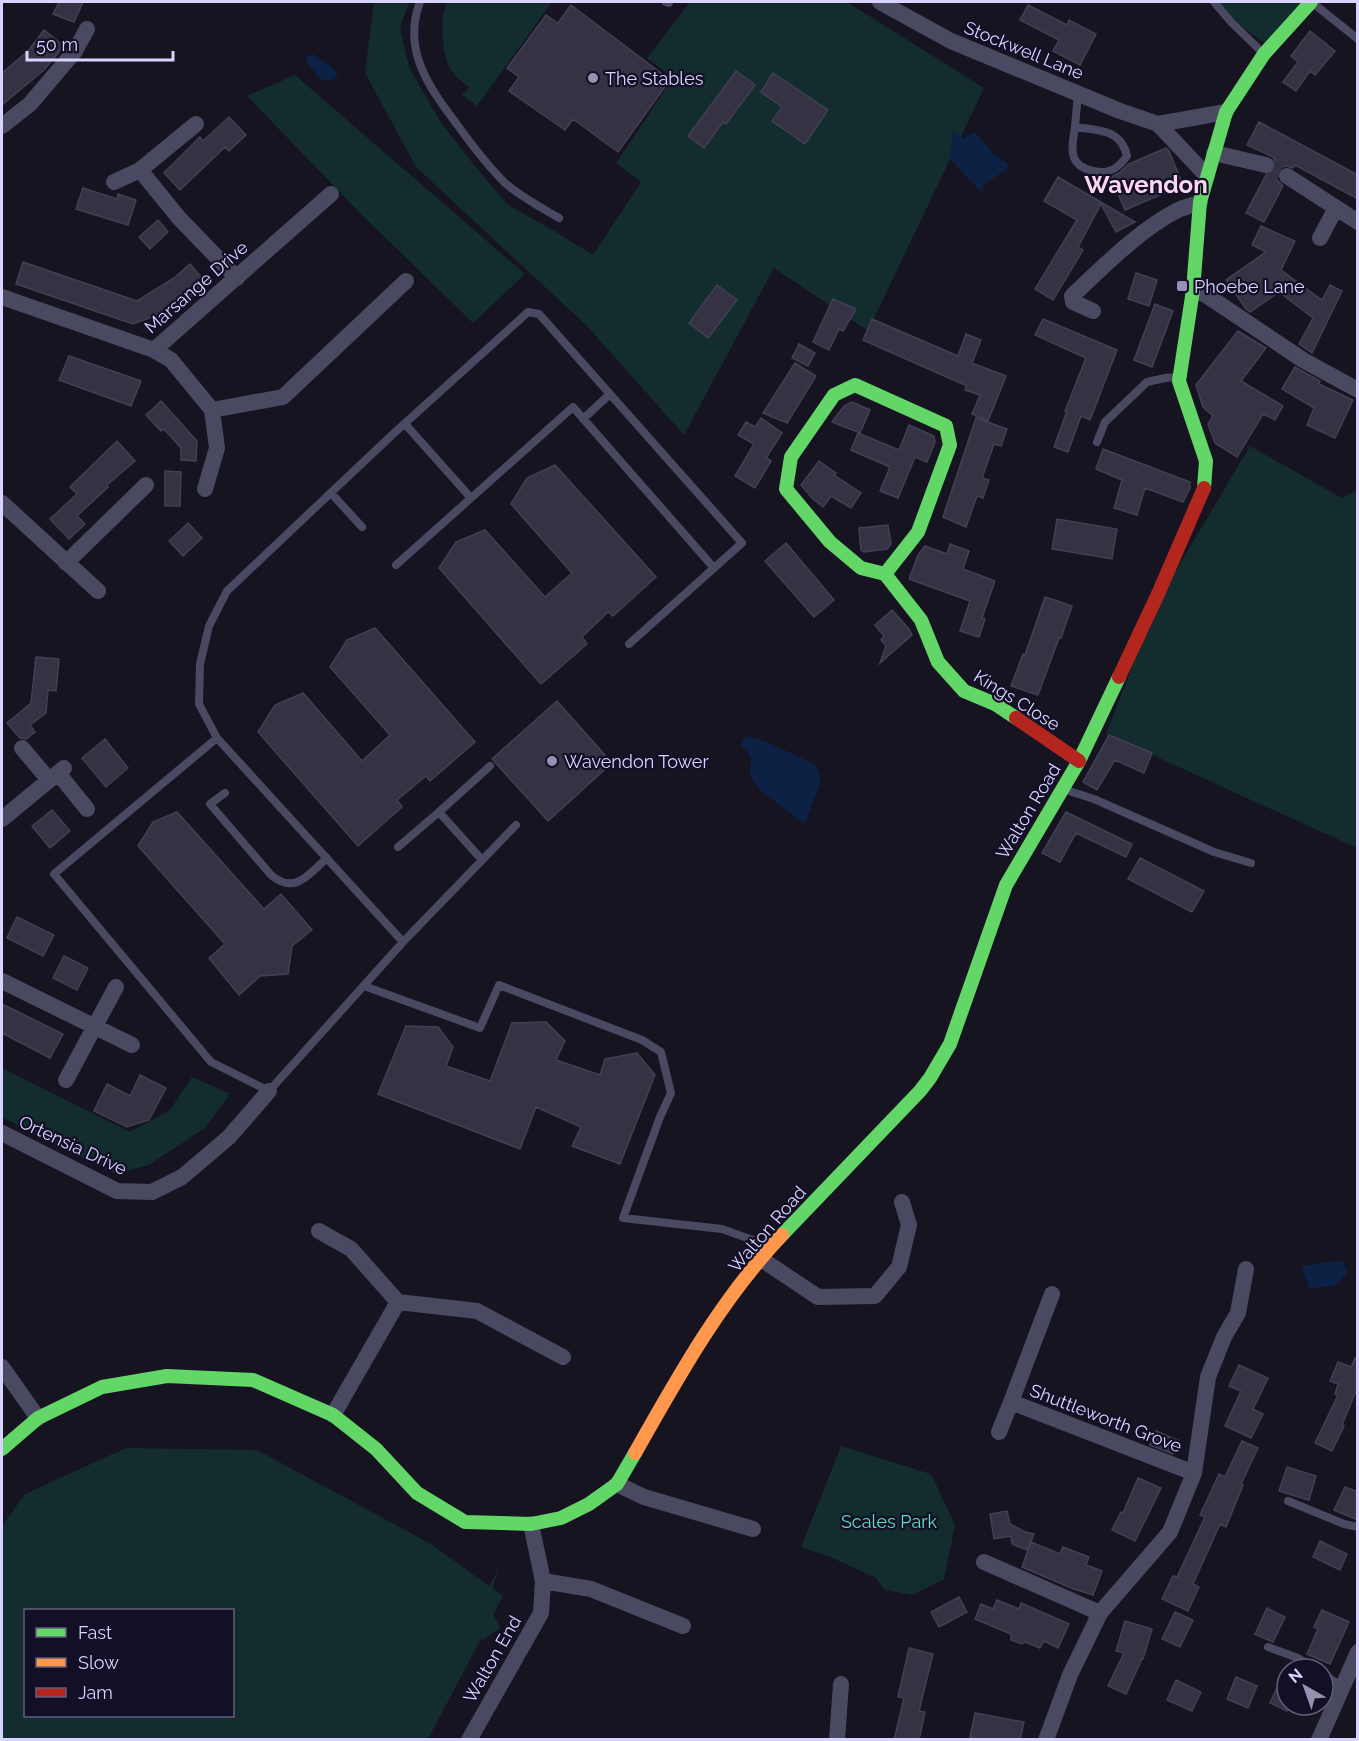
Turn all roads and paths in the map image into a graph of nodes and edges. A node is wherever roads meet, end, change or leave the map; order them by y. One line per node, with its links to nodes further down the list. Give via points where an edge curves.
1 (420, 2): 23 (lane, via 414,30 416,52 437,100 506,183 526,200)
2 (880, 2): 8 (street, Stockwell Lane, via 951,41)
3 (1214, 2): 7 (lane)
4 (1311, 2): 6 (lane); 7 (street, Walton Road)
5 (87, 29): 12 (street, via 75,51 30,104)
6 (1358, 39)
7 (1264, 54): 9 (street, Walton Road)
8 (1078, 93): 11 (street, Stockwell Lane); 13 (lane)
9 (1226, 112): 11 (street, Stockwell Lane); 14 (street, Walton Road)
10 (196, 124): 16 (street)
11 (1158, 124): 17 (street, Stockwell Lane)
12 (2, 126)
13 (1075, 127): 13 (lane, via 1071,151 1075,161 1088,170 1104,172 1119,167 1126,156 1115,135)
14 (1214, 153): 15 (street); 17 (street, Walton Road)
15 (1266, 165)
16 (140, 170): 19 (street); 26 (street, via 178,218)
17 (1207, 176): 21 (street, Walton Road)
18 (1287, 176): 22 (street)
19 (114, 182)
20 (331, 194): 26 (street, Marsange Drive)
21 (1200, 202): 28 (street, Walton Road); 30 (street, via 1178,210 1140,236 1072,296 1074,302)
22 (1336, 208): 24 (street); 25 (street)
23 (559, 218)
24 (1358, 222)
25 (1320, 238)
26 (237, 278): 31 (street, Marsange Drive)
27 (406, 281): 35 (street, via 283,397)
28 (1193, 290): 32 (street, Walton Road); 33 (street)
29 (2, 297): 31 (street, Marsange Drive)
30 (1093, 312)
31 (154, 350): 35 (street, via 171,360)
32 (1180, 377): 38 (lane, via 1147,382 1105,422); 53 (street, Walton Road, via 1206,461 1204,491)
33 (1358, 390)
34 (610, 394): 36 (lane); 37 (lane, via 539,314 528,312); 47 (lane, via 742,543)
35 (212, 410): 40 (street, via 217,448)
36 (584, 419): 42 (lane, via 573,407); 47 (lane)
37 (405, 424): 41 (lane); 42 (lane)
38 (1097, 442)
39 (146, 484): 45 (street)
40 (205, 489)
41 (331, 493): 44 (lane); 51 (lane, via 227,591 209,627 200,664 199,704)
42 (471, 498): 46 (lane)
43 (2, 503): 45 (street)
44 (362, 527)
45 (66, 563): 49 (street)
46 (396, 565)
47 (714, 568): 50 (lane)
48 (885, 574): 48 (street, via 861,568 830,542 786,489 791,457 834,395 855,385 946,426 950,445 918,532); 53 (street, Kings Close, via 921,620 938,662 964,691 995,704)
49 (98, 591)
50 (629, 644)
51 (217, 738): 63 (lane); 73 (lane, via 54,874 211,1062)
52 (22, 748): 55 (street)
53 (1079, 761): 56 (street, Walton Road)
54 (490, 766): 59 (lane)
55 (57, 774): 58 (street); 60 (street)
56 (1062, 789): 65 (lane, via 1094,799 1214,852); 77 (street, Walton Road, via 1006,885 950,1044 930,1078)
57 (225, 793): 63 (lane, via 210,804 279,881 298,883)
58 (87, 809)
59 (439, 812): 62 (lane); 64 (lane)
60 (2, 819)
61 (516, 825): 64 (lane)
62 (398, 847)
63 (327, 858): 66 (lane)
64 (482, 860): 66 (lane)
65 (1251, 863)
66 (403, 942): 68 (lane)
67 (2, 981): 70 (street)
68 (364, 986): 73 (lane); 77 (lane, via 480,1028 499,985 642,1040 661,1052 671,1093 622,1218 722,1228)
69 (116, 987): 70 (street)
70 (95, 1027): 71 (street); 72 (street)
71 (132, 1046)
72 (66, 1080)
73 (268, 1091): 74 (street, Ortensia Drive, via 229,1137 182,1177 152,1192 117,1191)
74 (2, 1133)
75 (902, 1202): 77 (street, via 909,1226 899,1267 875,1296 818,1298)
76 (319, 1231): 80 (street, via 351,1249)
77 (766, 1253): 89 (street, Walton Road, via 696,1347)
78 (1246, 1269): 88 (street, Shuttleworth Grove, via 1238,1313 1208,1377)
79 (1052, 1294): 83 (street, Shuttleworth Grove)
80 (398, 1302): 81 (street, via 477,1311); 84 (street)
81 (563, 1357)
82 (2, 1367): 85 (street)
83 (1011, 1402): 86 (street); 88 (street, Shuttleworth Grove)
84 (333, 1416): 85 (street, Walton Road, via 253,1380 167,1376 102,1387); 91 (street, Walton Road, via 376,1449 417,1493 465,1521)
85 (38, 1418): 87 (street, Walton Road)
86 (999, 1432)
87 (2, 1449)
88 (1194, 1473): 96 (street, Shuttleworth Grove, via 1170,1532)
89 (616, 1484): 91 (street, Walton Road, via 561,1518); 93 (street, via 644,1497)
90 (1288, 1501): 92 (lane)
91 (531, 1524): 95 (street, Walton End)
92 (1358, 1527)
93 (753, 1529)
94 (984, 1562): 96 (street)
95 (543, 1581): 97 (street, via 591,1589); 104 (street, Walton End, via 541,1613)
96 (1100, 1613): 106 (street, Shuttleworth Grove, via 1070,1675)
97 (683, 1626)
98 (1268, 1647): 100 (lane)
99 (1358, 1652): 103 (street)
100 (1295, 1657)
101 (1335, 1682): 103 (lane)
102 (841, 1684): 105 (street)
103 (1343, 1687): 107 (street)
104 (469, 1740)
105 (837, 1740)
106 (1046, 1740)
107 (1319, 1740)

